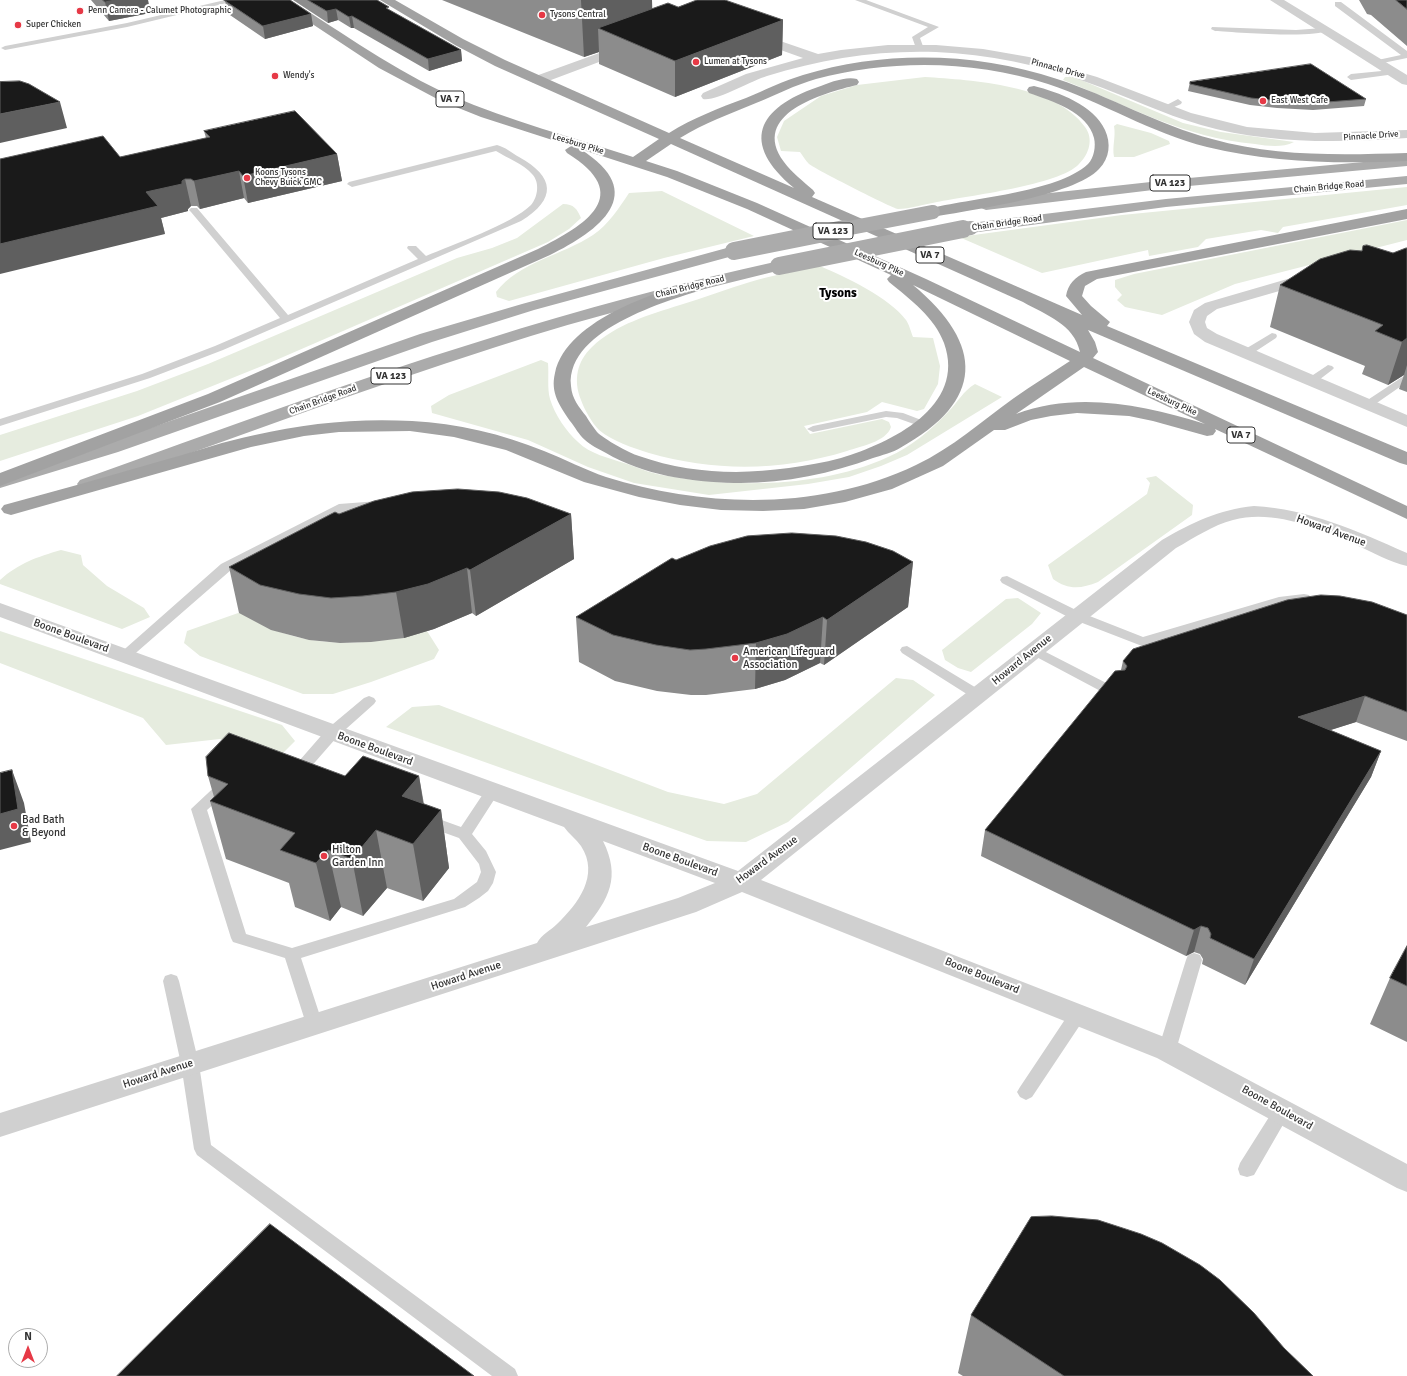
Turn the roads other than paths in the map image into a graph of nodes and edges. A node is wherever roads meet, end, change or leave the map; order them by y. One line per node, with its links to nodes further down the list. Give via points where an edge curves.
1 (235, 0): 13 (lane, via 127,25)
2 (282, 0): 25 (highway, Leesburg Pike / VA 7, via 418,84 486,114)
3 (386, 0): 20 (highway, VA 7, via 459,42)
4 (859, 0): 14 (lane, via 935,27 916,37)
5 (1276, 0): 9 (street)
6 (1338, 4): 15 (lane)
7 (1210, 20): 8 (lane)
8 (1215, 29): 9 (lane, via 1296,32); 11 (lane)
9 (1323, 30): 17 (street)
10 (741, 31): 16 (street)
11 (1216, 39)
12 (642, 42): 20 (street)
13 (5, 48)
14 (920, 49): 16 (street, Pinnacle Drive, via 858,52); 24 (street, Pinnacle Drive, via 984,53 1033,62 1103,82)
15 (1407, 55): 17 (lane)
16 (816, 58): 22 (street, Pinnacle Drive, via 734,82)
17 (1376, 62): 18 (street)
18 (1392, 72): 19 (lane); 21 (street)
19 (1351, 78)
20 (538, 80): 27 (highway, VA 7)
21 (1407, 81)
22 (708, 96)
23 (1178, 102): 24 (lane)
24 (1165, 108): 26 (street, Pinnacle Drive, via 1224,127 1279,136 1343,138)
25 (533, 130): 29 (highway, Leesburg Pike / VA 7); 59 (highway, via 589,160 606,180 607,192 598,216 574,236 544,252 221,395)
26 (1407, 134)
27 (671, 138): 28 (highway, via 714,115 813,76 870,65 941,63 1005,70 1056,82 1155,125 1220,145 1302,158); 29 (highway); 34 (highway, VA 7)
28 (1407, 157)
29 (634, 162): 38 (highway, Leesburg Pike / VA 7, via 710,188)
30 (1407, 162): 35 (main road, Chain Bridge Road / VA 123, via 1125,188)
31 (1407, 180): 41 (main road, Chain Bridge Road / VA 123, bridge, via 1166,203 970,228 869,247)
32 (352, 184): 39 (lane, via 496,148 535,171 542,183 543,194 538,203 526,214)
33 (194, 210): 43 (lane)
34 (832, 210): 35 (highway, via 780,167 768,144 768,132 775,120 786,109 821,91 872,78 917,75 945,75 996,81 1029,88 1054,97 1082,112 1094,122 1101,134 1103,145 1100,157 1092,168 1079,176 1034,192); 42 (highway, VA 7)
35 (933, 212): 59 (main road, Chain Bridge Road / VA 123, bridge, via 734,251 528,307 426,338 133,440)
36 (1407, 214): 45 (highway, via 1092,275 1080,281 1074,296 1079,304)
37 (412, 248): 39 (lane)
38 (865, 256): 47 (highway, Leesburg Pike / VA 7); 54 (highway, via 926,306 940,321 955,349 958,366 954,386 944,405)
39 (424, 260): 43 (lane)
40 (1322, 274): 46 (street, via 1219,303 1200,314 1197,322 1200,330 1211,338)
41 (711, 282): 54 (highway, via 620,315 579,344 568,359 561,382 562,393 579,425 594,439 614,452 638,462 669,470 735,477 772,476 810,472 844,464 879,452); 61 (main road, Chain Bridge Road / VA 123, via 548,325 444,358)
42 (1029, 299): 45 (highway, VA 7); 47 (highway, via 1080,331 1089,344 1089,352)
43 (286, 319): 52 (lane, via 146,376)
44 (1272, 336): 46 (lane)
45 (1132, 343): 57 (highway, VA 7)
46 (1246, 353): 50 (street)
47 (1083, 360): 56 (highway); 58 (highway, Leesburg Pike / VA 7)
48 (1328, 368): 50 (lane)
49 (1407, 377): 51 (lane)
50 (1311, 381): 51 (street)
51 (1367, 405): 53 (street)
52 (2, 420)
53 (1407, 422)
54 (925, 425): 55 (lane, via 899,415 886,414)
55 (813, 429)
56 (967, 441): 58 (highway, via 1032,414 1054,409 1104,407 1163,417); 61 (highway, via 925,468 894,482 860,492 788,504 746,505 697,502 638,491 599,481 528,451 457,432 412,426 336,426 267,437)
57 (1407, 459)
58 (1302, 464): 62 (highway, Leesburg Pike / VA 7)
59 (0, 481)
60 (394, 504): 70 (lane, via 343,508 226,567)
61 (6, 511)
62 (1407, 513)
63 (1407, 560): 67 (street, Howard Avenue, via 1322,525 1291,516 1262,511 1233,514 1204,524 1169,544)
64 (1007, 580): 67 (lane)
65 (1317, 596): 67 (lane, via 1279,601 1142,642)
66 (0, 610): 70 (street, Boone Boulevard)
67 (1077, 616): 69 (street, Howard Avenue)
68 (907, 650): 72 (lane)
69 (1034, 650): 71 (lane); 72 (street, Howard Avenue)
70 (125, 655): 74 (street, Boone Boulevard)
71 (1113, 692)
72 (978, 696): 83 (street, Howard Avenue)
73 (369, 701): 74 (lane)
74 (332, 733): 76 (lane); 79 (street, Boone Boulevard)
75 (276, 771): 76 (lane)
76 (297, 773): 78 (lane)
77 (241, 774): 84 (lane, via 199,809 239,938)
78 (311, 778)
79 (492, 792): 81 (street, Boone Boulevard); 82 (lane)
80 (413, 815): 82 (lane)
81 (571, 820): 83 (street, Boone Boulevard); 85 (street, via 590,840 598,856 600,885 586,911 572,926 555,942)
82 (464, 834): 84 (lane, via 484,859 489,872 487,882 477,893 459,903)
83 (740, 882): 85 (street, Howard Avenue, via 687,905); 88 (street, Boone Boulevard)
84 (292, 954): 89 (lane)
85 (530, 955): 89 (street, Howard Avenue)
86 (1194, 960): 90 (lane)
87 (171, 981): 91 (lane)
88 (1078, 1014): 90 (street, Boone Boulevard); 92 (lane)
89 (314, 1024): 91 (street, Howard Avenue)
90 (1167, 1050): 93 (street, Boone Boulevard)
91 (190, 1064): 94 (street, Howard Avenue); 97 (lane, via 203,1148)
92 (1026, 1092)
93 (1282, 1111): 95 (lane); 96 (street, Boone Boulevard)
94 (0, 1125)
95 (1247, 1169)
96 (1407, 1180)
97 (508, 1376)

